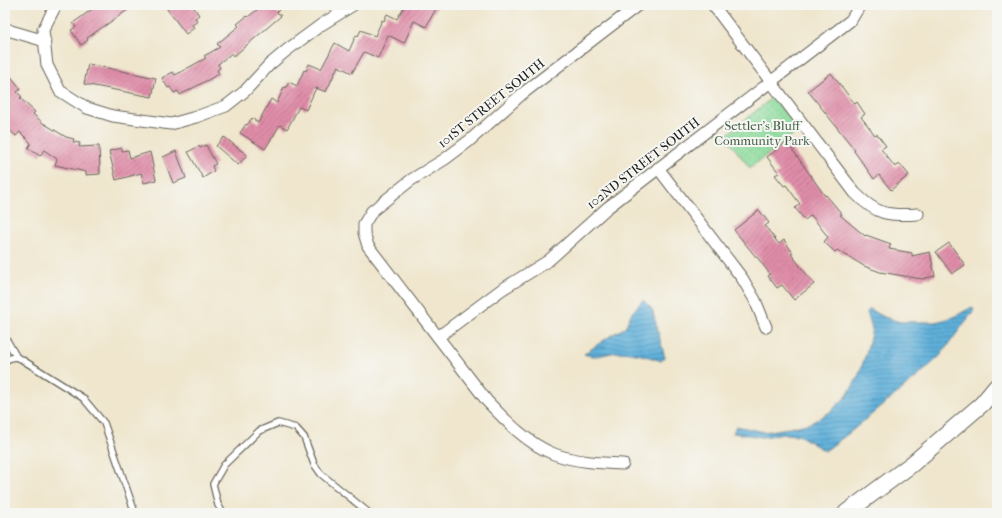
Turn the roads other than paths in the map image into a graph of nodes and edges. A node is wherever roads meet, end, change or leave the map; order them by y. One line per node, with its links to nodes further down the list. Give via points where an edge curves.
1 (56, 5): 7 (street, via 43,30)
2 (353, 5): 7 (street, via 321,25 268,65 245,91 226,106 171,124 114,116 87,108 60,91 47,65)
3 (638, 5): 13 (street, 101ST STREET SOUTH, via 522,94 469,142 389,197 372,211 364,224 368,246)
4 (713, 5): 8 (street)
5 (860, 5): 8 (street, 102ND STREET SOUTH, via 851,20)
6 (5, 28): 7 (street)
7 (44, 41)
8 (771, 81): 9 (street, 102ND STREET SOUTH); 10 (street, via 855,193 868,205 895,216)
9 (658, 168): 11 (street, via 742,278); 13 (street, 102ND STREET SOUTH, via 606,208 548,262 501,290)
10 (918, 214)
11 (766, 327)
12 (5, 337): 14 (lane)
13 (438, 337): 17 (street, via 487,401 533,442 554,454 584,461)
14 (16, 356): 15 (lane); 18 (lane, via 84,398 104,423)
15 (5, 361)
16 (997, 386): 21 (street, via 982,404 918,459)
17 (624, 464)
18 (135, 513)
19 (223, 513): 20 (lane, via 218,505 213,484 224,465 259,431 278,423 296,428 304,437 314,464 321,474)
20 (369, 513)
21 (846, 513)

